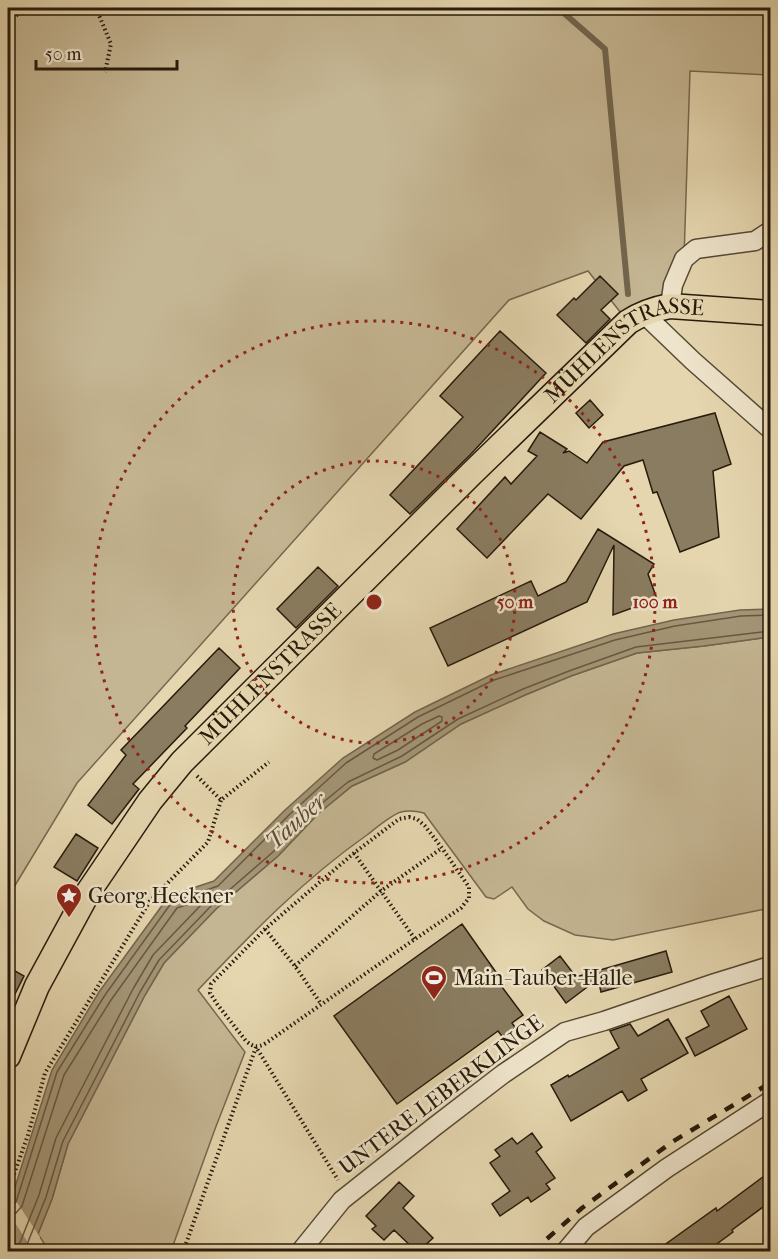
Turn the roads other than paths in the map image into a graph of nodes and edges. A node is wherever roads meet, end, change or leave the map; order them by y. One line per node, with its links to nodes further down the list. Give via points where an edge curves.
1 (771, 231): 2 (street, via 755,241 696,249 684,259 673,285)
2 (670, 306): 3 (main road, MÜHLENSTRASSE); 4 (main road, MÜHLENSTRASSE)
3 (643, 313): 5 (street); 7 (main road, MÜHLENSTRASSE, via 628,322 472,473 182,762 150,801 87,894 37,986)
4 (771, 313)
5 (771, 429)
6 (771, 966): 9 (street, UNTERE LEBERKLINGE, via 565,1032 411,1144 342,1200)
7 (8, 1056)
8 (771, 1101): 10 (street, via 667,1168 586,1227)
9 (300, 1251)
10 (565, 1251)

